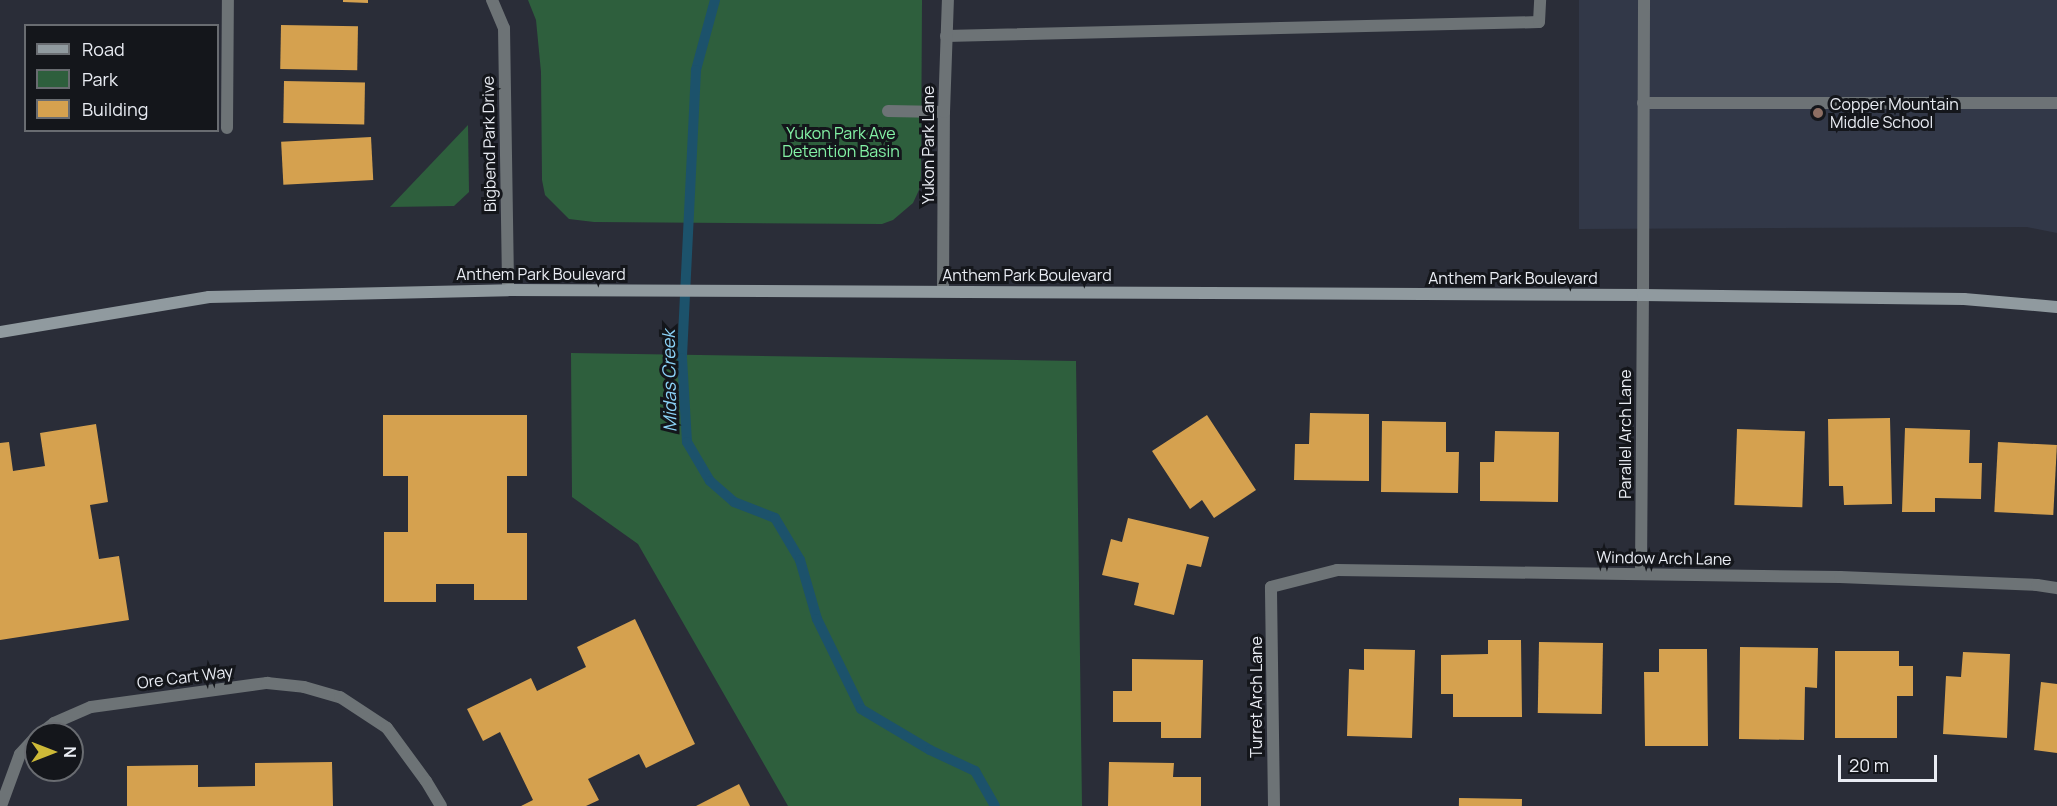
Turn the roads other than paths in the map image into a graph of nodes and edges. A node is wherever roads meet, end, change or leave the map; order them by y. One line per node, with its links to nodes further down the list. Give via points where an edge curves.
1 (228, 0): 11 (street)
2 (492, 0): 12 (street, Bigbend Park Drive, via 504,28)
3 (948, 0): 6 (street, Yukon Park Lane)
4 (1540, 0): 6 (street, via 1539,22)
5 (1644, 0): 7 (street, Parallel Arch Lane)
6 (946, 36): 10 (street, Yukon Park Lane)
7 (1643, 103): 8 (street); 14 (street, Parallel Arch Lane)
8 (2057, 103)
9 (888, 111): 10 (street)
10 (944, 112): 13 (street, Yukon Park Lane)
11 (227, 128)
12 (508, 290): 13 (main road, Anthem Park Boulevard); 16 (main road, Anthem Park Boulevard, via 209,297)
13 (943, 291): 14 (main road, Anthem Park Boulevard)
14 (1643, 295): 15 (main road, Anthem Park Boulevard, via 1964,299); 17 (street, Parallel Arch Lane)
15 (2057, 307)
16 (0, 332)
17 (1641, 574): 18 (street, Window Arch Lane, via 1337,570); 19 (street, Window Arch Lane, via 1840,577)
18 (1271, 587): 24 (street, Turret Arch Lane)
19 (2057, 588)
20 (56, 722): 23 (street, Ore Cart Way, via 91,707 146,697 267,683 304,687 340,697 387,728)
21 (24, 750): 22 (street)
22 (1, 806)
23 (441, 806)
24 (1274, 806)

